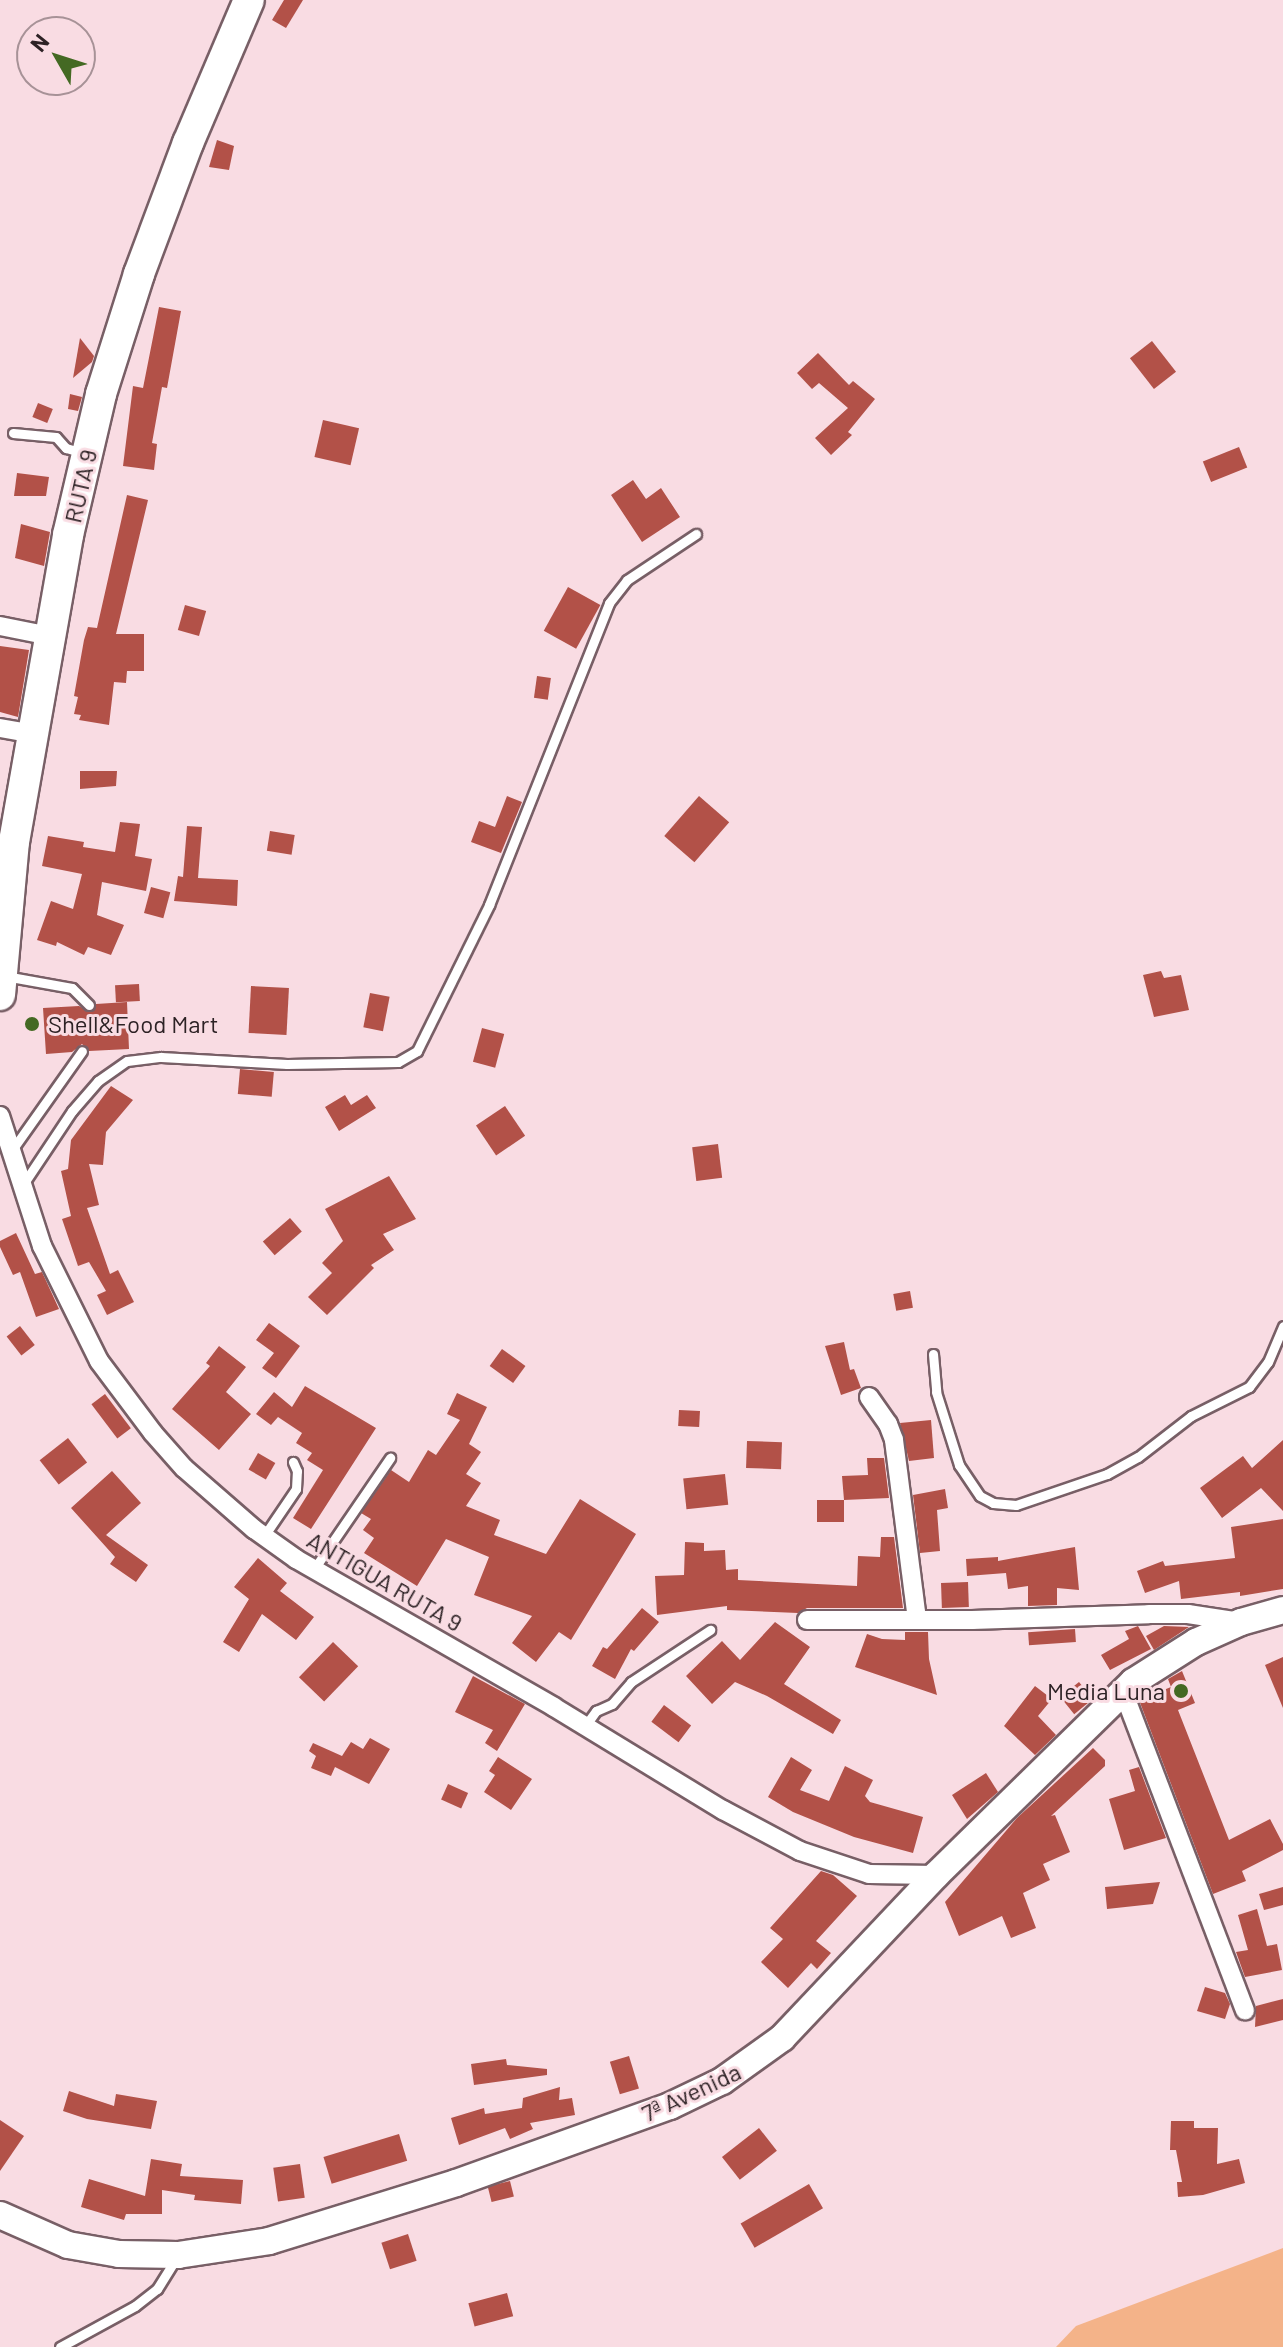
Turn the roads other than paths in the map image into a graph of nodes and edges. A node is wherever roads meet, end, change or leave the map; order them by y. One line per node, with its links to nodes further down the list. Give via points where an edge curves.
1 (249, 0): 3 (main road, RUTA 9, via 139,274)
2 (13, 433): 3 (lane, via 56,437 66,448)
3 (87, 454): 6 (main road, RUTA 9)
4 (696, 534): 14 (lane, via 627,580 609,603 489,905 417,1051 398,1062 287,1064 161,1057 127,1061 98,1081 72,1111)
5 (0, 626): 6 (street)
6 (50, 636): 8 (main road, RUTA 9)
7 (0, 728): 8 (street)
8 (33, 734): 9 (main road, RUTA 9, via 14,842)
9 (1, 985): 10 (lane, via 72,988)
10 (89, 1005)
11 (82, 1051): 13 (lane)
12 (0, 1116): 13 (street, ANTIGUA RUTA 9)
13 (10, 1152): 14 (street, ANTIGUA RUTA 9)
14 (21, 1188): 20 (street, ANTIGUA RUTA 9, via 62,1292 99,1361 184,1468)
15 (1283, 1326): 16 (lane, via 1268,1362 1249,1387 1191,1416 1107,1474 1016,1505 980,1496 959,1465 936,1392)
16 (933, 1354)
17 (869, 1397): 24 (street, via 894,1440)
18 (390, 1458): 21 (lane)
19 (293, 1462): 20 (lane, via 296,1489)
20 (264, 1536): 21 (street, ANTIGUA RUTA 9)
21 (314, 1569): 28 (street, ANTIGUA RUTA 9)
22 (1283, 1610): 25 (main road, 7ª Avenida)
23 (807, 1620): 24 (street)
24 (917, 1620): 25 (street, via 1188,1614)
25 (1241, 1622): 27 (main road, 7ª Avenida, via 1161,1662)
26 (710, 1630): 28 (lane, via 631,1682)
27 (1123, 1691): 29 (main road, 7ª Avenida); 30 (street)
28 (585, 1726): 29 (street, ANTIGUA RUTA 9, via 800,1851 869,1874)
29 (936, 1875): 32 (main road, 7ª Avenida, via 782,2038 722,2081 670,2106 360,2215 269,2241)
30 (1245, 2011)
31 (0, 2215): 32 (main road, 7ª Avenida, via 68,2245 119,2254)
32 (178, 2255): 33 (lane, via 157,2289)
33 (60, 2347)

